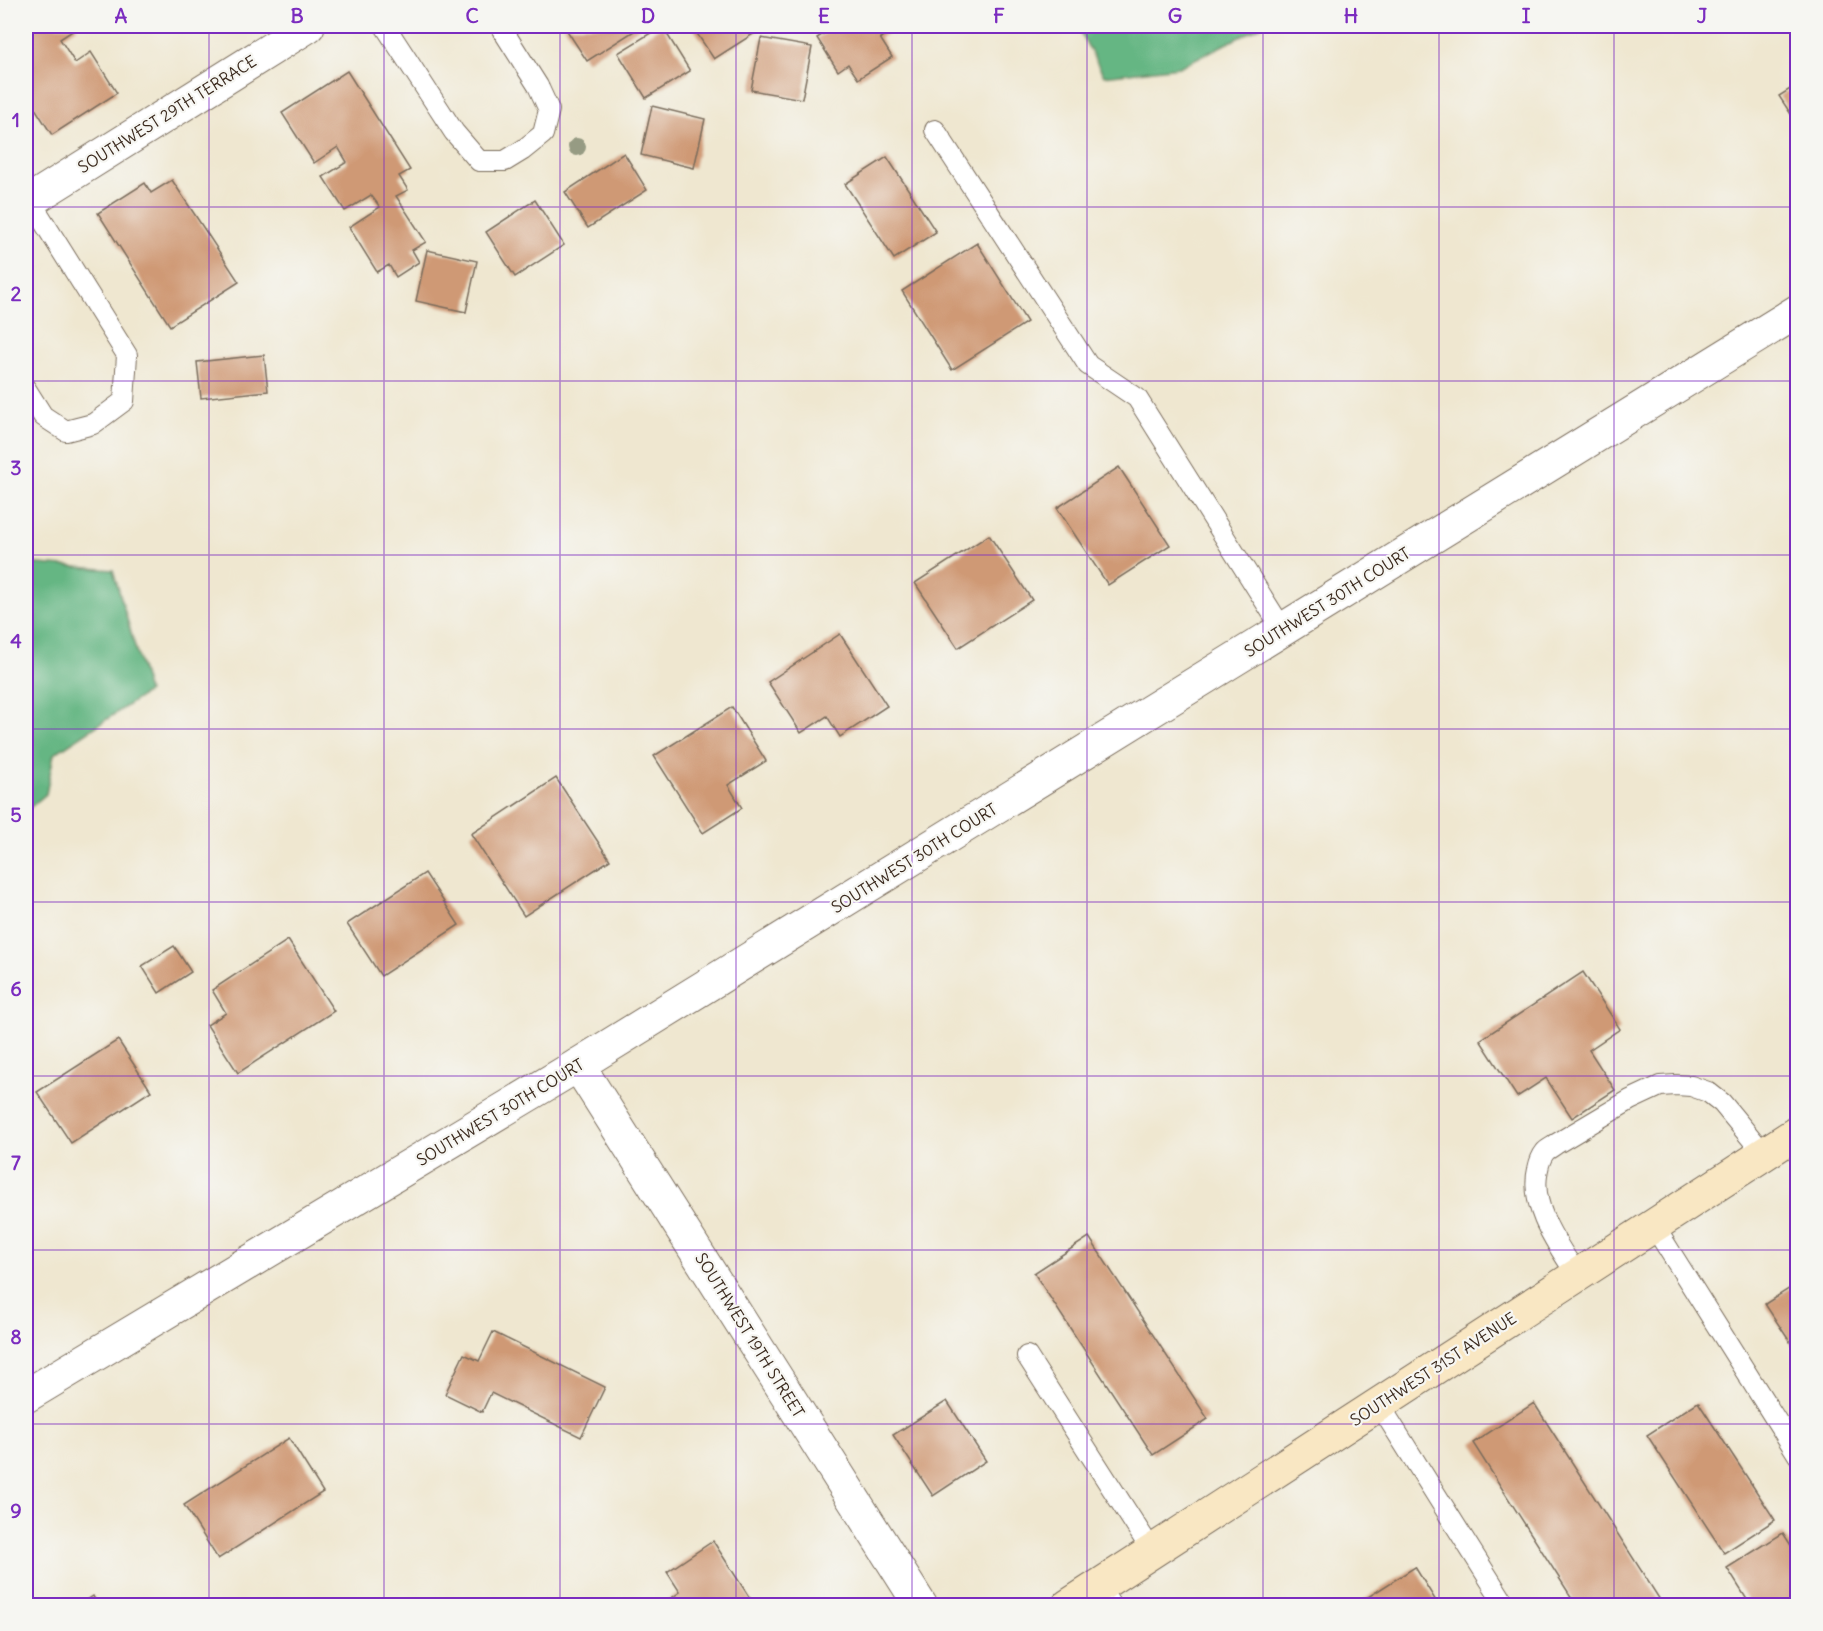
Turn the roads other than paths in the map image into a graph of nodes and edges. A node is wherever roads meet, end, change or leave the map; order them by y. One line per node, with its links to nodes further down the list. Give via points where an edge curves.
1 (308, 26): 5 (street, SOUTHWEST 29TH TERRACE)
2 (385, 26): 3 (lane, via 454,132 479,161 505,161 543,134 549,110)
3 (500, 26)
4 (935, 130): 8 (lane, via 1088,365 1137,398)
5 (27, 199): 7 (lane, via 127,355 124,401 93,424 66,431 43,416)
6 (1797, 311): 8 (street, SOUTHWEST 30TH COURT)
7 (26, 389)
8 (1283, 630): 9 (street, SOUTHWEST 30TH COURT)
9 (578, 1065): 15 (street, SOUTHWEST 30TH COURT); 20 (street, SOUTHWEST 19TH STREET)
10 (1797, 1132): 11 (street, SOUTHWEST 31ST AVENUE)
11 (1764, 1154): 12 (street, SOUTHWEST 31ST AVENUE); 13 (lane, via 1722,1103 1708,1092 1676,1085 1660,1086 1630,1100 1545,1152 1536,1192 1558,1245)
12 (1654, 1226): 13 (street, SOUTHWEST 31ST AVENUE); 17 (lane)
13 (1577, 1275): 16 (street, SOUTHWEST 31ST AVENUE)
14 (1027, 1356): 18 (lane)
15 (26, 1396)
16 (1379, 1404): 18 (street, SOUTHWEST 31ST AVENUE); 22 (lane)
17 (1797, 1455)
18 (1152, 1551): 19 (street, SOUTHWEST 31ST AVENUE)
19 (1105, 1596): 21 (street, SOUTHWEST 31ST AVENUE)
20 (921, 1605)
21 (1068, 1605)
22 (1506, 1605)

